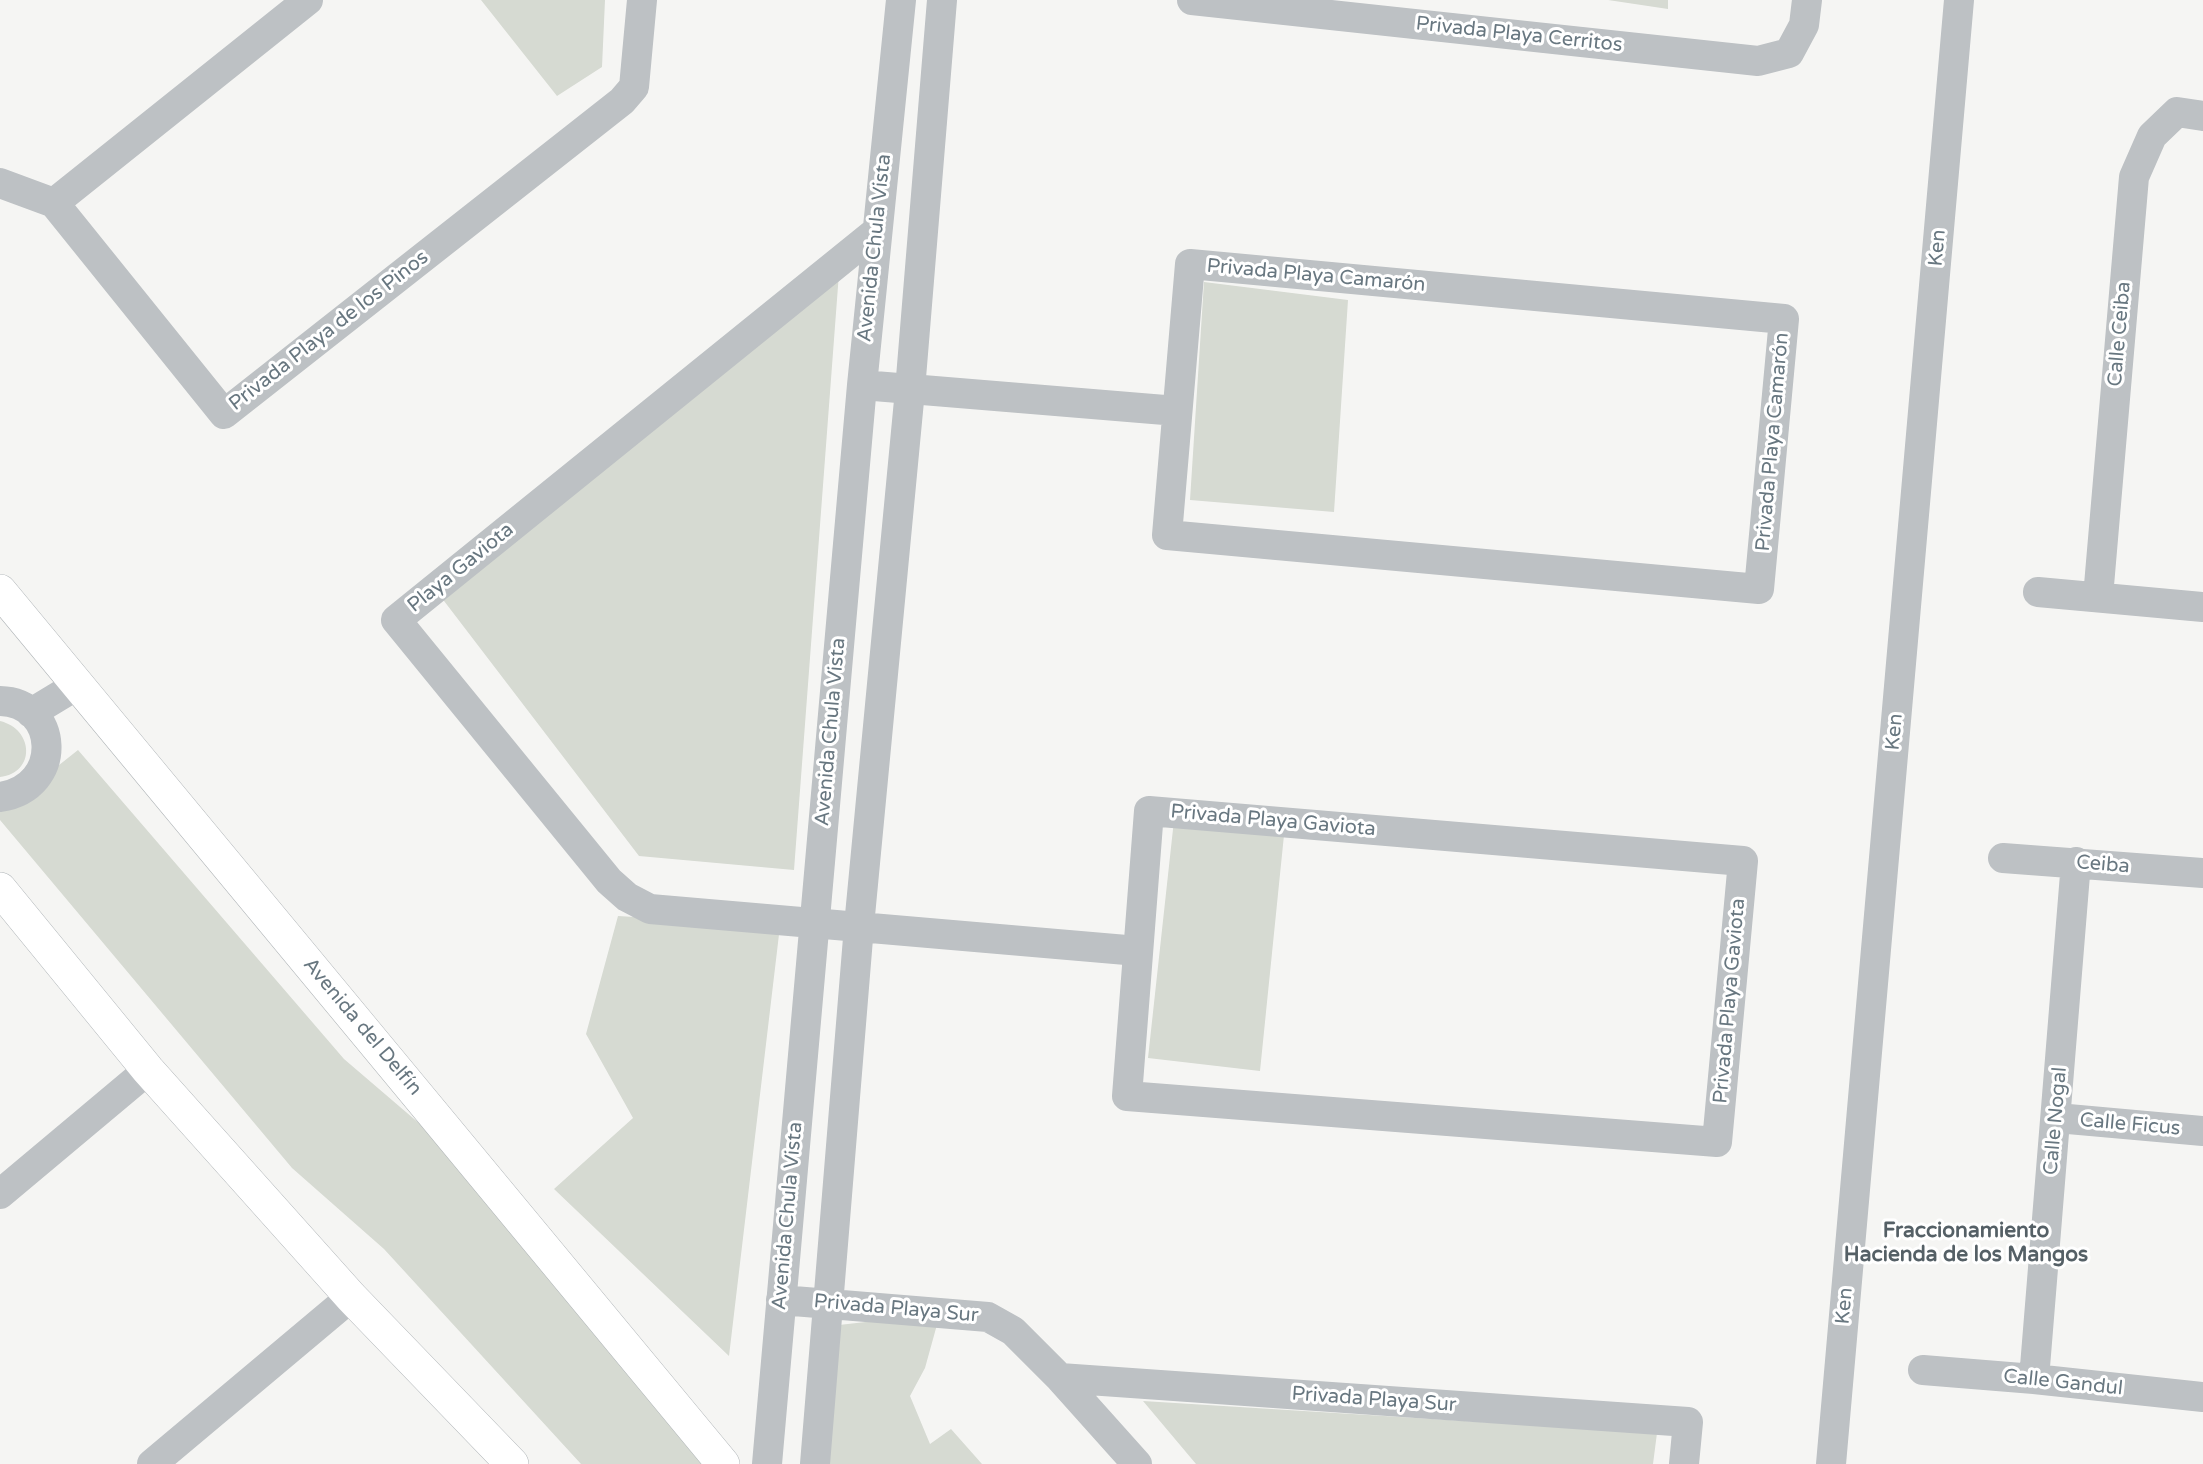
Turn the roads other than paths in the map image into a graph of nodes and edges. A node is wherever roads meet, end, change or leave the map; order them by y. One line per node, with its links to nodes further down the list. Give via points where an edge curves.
1 (308, 0): 10 (street)
2 (642, 0): 10 (street, Privada Playa de los Pinos, via 634,87 622,101 224,414)
3 (901, 0): 11 (street, Avenida Chula Vista)
4 (942, 0): 13 (street)
5 (1192, 0): 6 (street, Privada Playa Cerritos, via 1758,61 1789,53 1804,25)
6 (1807, 0)
7 (1959, 0): 48 (street, Ken)
8 (2203, 116): 17 (street, Calle Ceiba, via 2177,112 2152,136 2134,177)
9 (0, 183): 10 (street)
10 (54, 203)
11 (876, 232): 12 (street, Avenida Chula Vista); 27 (street, Playa Gaviota, via 396,620 609,881 627,897 650,909)
12 (862, 385): 13 (street); 27 (street, Avenida Chula Vista)
13 (910, 390): 14 (street); 28 (street)
14 (1178, 411): 14 (street, Privada Playa Camarón, via 1190,264 1784,319 1759,589 1167,536)
15 (0, 591): 19 (street, Avenida del Delfín)
16 (2038, 592): 17 (street)
17 (2097, 597): 18 (street)
18 (2203, 607)
19 (79, 684): 21 (street); 43 (street, Avenida del Delfín)
20 (0, 701): 21 (street, via 19,705)
21 (31, 713): 22 (street, via 47,742 46,759 29,786 15,795)
22 (0, 797)
23 (2003, 858): 24 (street, Ceiba)
24 (2076, 862): 25 (street, Ceiba); 31 (street, Calle Nogal)
25 (2203, 873)
26 (0, 889): 30 (street)
27 (814, 923): 28 (street, Playa Gaviota); 35 (street, Avenida Chula Vista)
28 (859, 926): 29 (street); 36 (street)
29 (1138, 951): 29 (street, Privada Playa Gaviota, via 1127,1096 1717,1142 1743,861 1149,811)
30 (148, 1070): 33 (street); 34 (street)
31 (2057, 1118): 32 (street, Calle Ficus); 39 (street, Calle Nogal)
32 (2203, 1131)
33 (0, 1194)
34 (351, 1297): 41 (street); 42 (street)
35 (781, 1300): 36 (street, Privada Playa Sur); 44 (street, Avenida Chula Vista)
36 (828, 1304): 38 (street, Privada Playa Sur, via 988,1317 1012,1331); 45 (street)
37 (1923, 1370): 39 (street, Calle Gandul)
38 (1060, 1378): 46 (street, Privada Playa Sur); 47 (street, Privada Playa Sur, via 1688,1422)
39 (2034, 1379): 40 (street, Calle Gandul)
40 (2203, 1397)
41 (152, 1464)
42 (512, 1464)
43 (723, 1464)
44 (767, 1464)
45 (815, 1464)
46 (1137, 1464)
47 (1684, 1464)
48 (1831, 1464)

